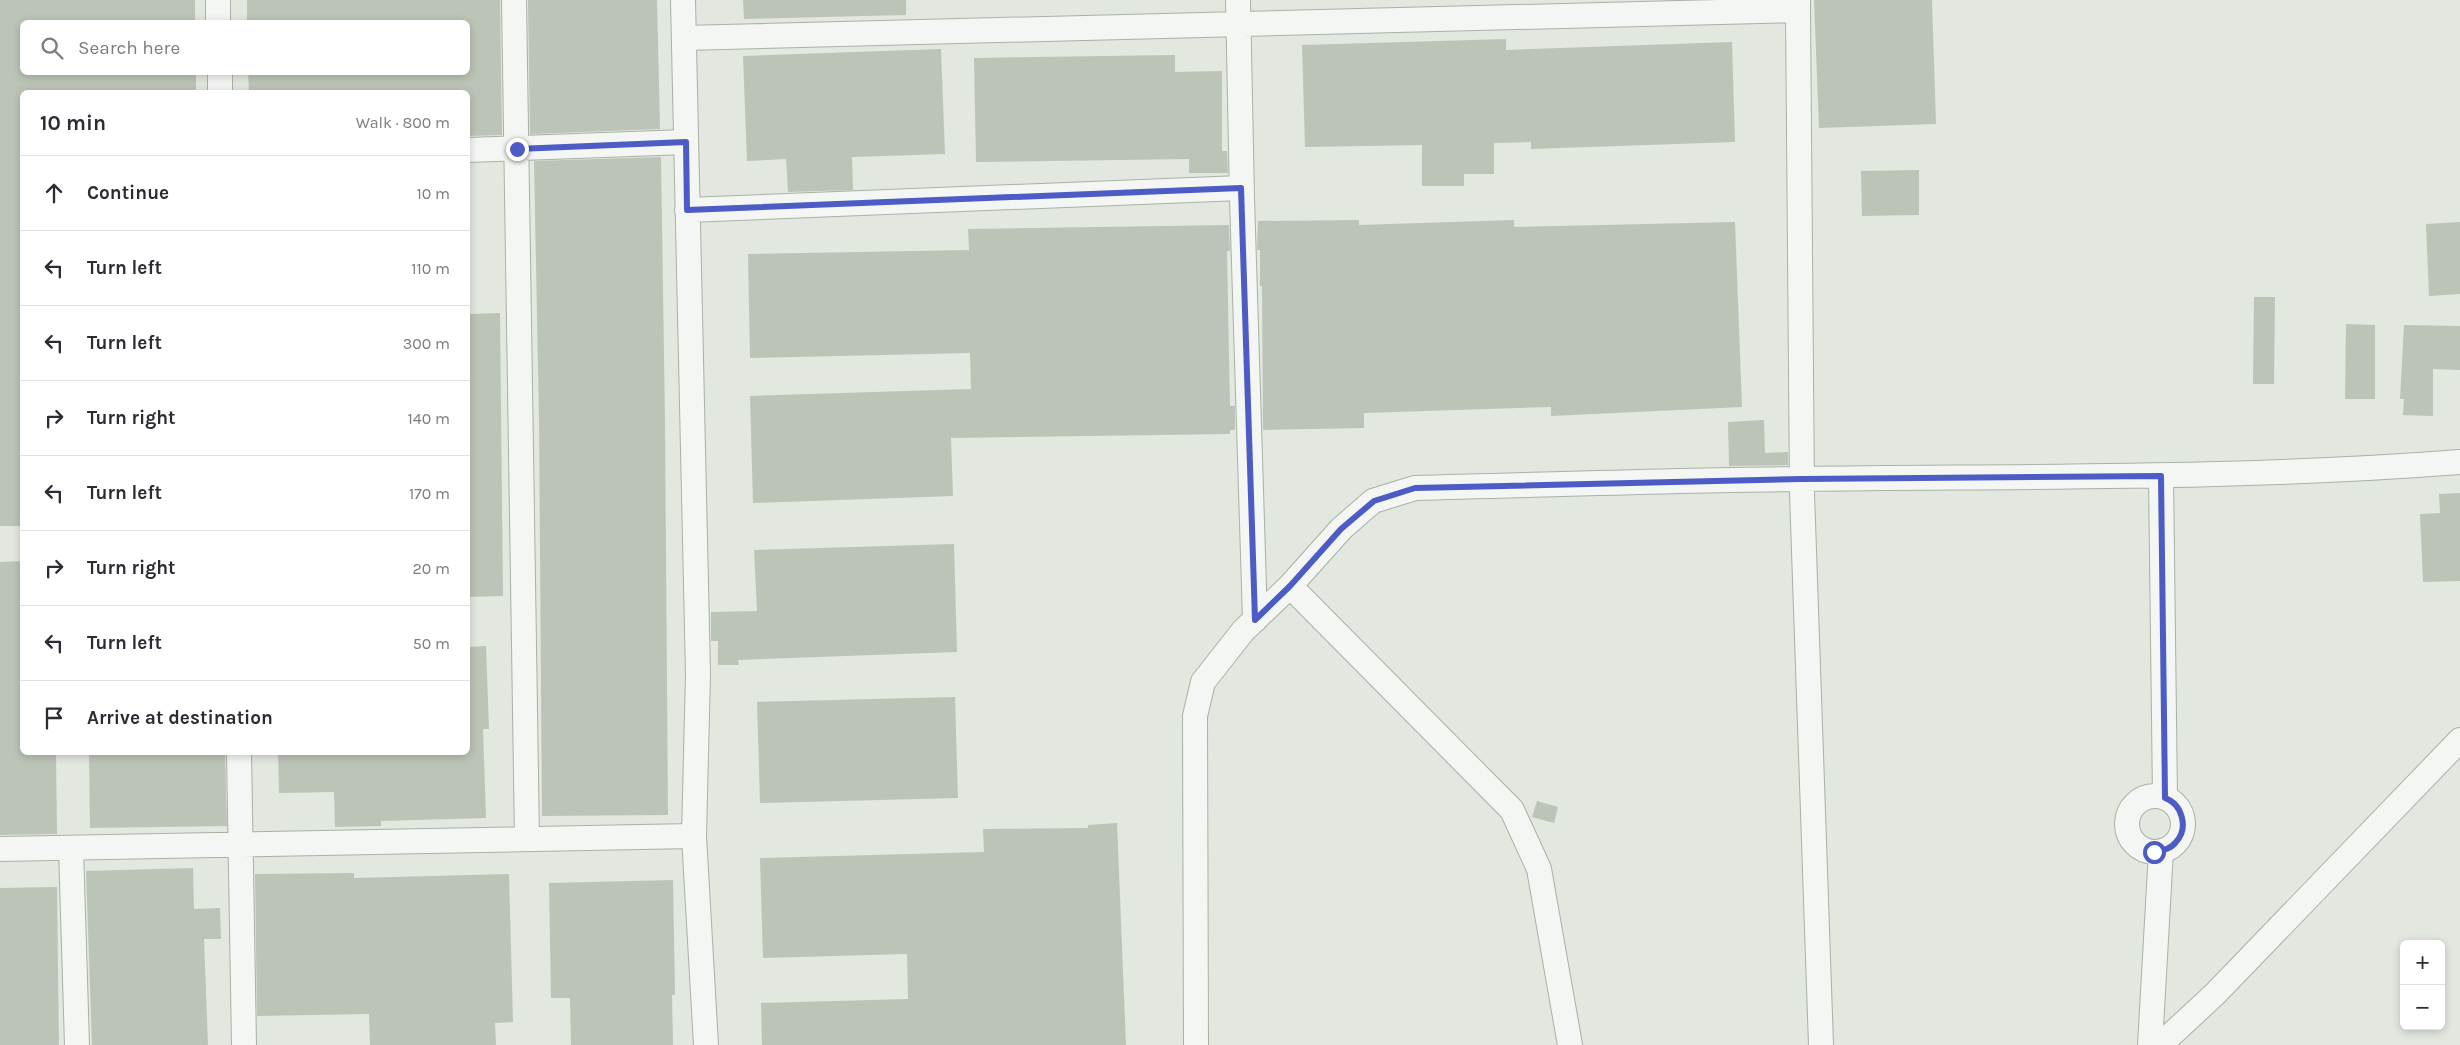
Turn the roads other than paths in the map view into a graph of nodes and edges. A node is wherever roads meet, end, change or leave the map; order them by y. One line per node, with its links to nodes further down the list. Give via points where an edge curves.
1 (218, 0): 6 (lane)
2 (514, 0): 12 (lane)
3 (683, 0): 8 (lane)
4 (1238, 0): 7 (lane)
5 (1798, 5): 7 (lane); 18 (lane)
6 (218, 20)
7 (1238, 24): 8 (lane); 14 (lane)
8 (684, 38): 11 (lane)
9 (220, 75): 10 (lane)
10 (220, 90)
11 (686, 142): 12 (lane); 15 (lane)
12 (517, 149): 13 (lane); 25 (lane)
13 (470, 150)
14 (1241, 188): 15 (lane); 20 (lane)
15 (687, 210): 24 (lane, via 698,674)
16 (2460, 462): 17 (lane)
17 (2161, 476): 18 (lane); 23 (lane)
18 (1802, 479): 19 (lane, via 1415,488 1374,501 1341,529); 35 (lane)
19 (1290, 586): 20 (lane); 34 (lane, via 1512,810 1539,869)
20 (1255, 620): 33 (lane, via 1203,682 1195,716)
21 (2460, 740): 37 (lane, via 2215,994)
22 (240, 755): 26 (lane)
23 (2165, 798): 29 (lane, via 2178,807 2183,818 2183,831 2177,842); 29 (lane, via 2144,798 2128,817 2133,841 2142,849)
24 (694, 836): 25 (lane); 32 (lane)
25 (527, 839): 26 (lane)
26 (242, 844): 27 (lane); 31 (lane)
27 (71, 848): 28 (lane); 30 (lane)
28 (0, 849)
29 (2161, 851): 36 (lane)
30 (76, 1045)
31 (244, 1045)
32 (706, 1045)
33 (1196, 1045)
34 (1570, 1045)
35 (1821, 1045)
36 (2150, 1045)
37 (2160, 1045)

